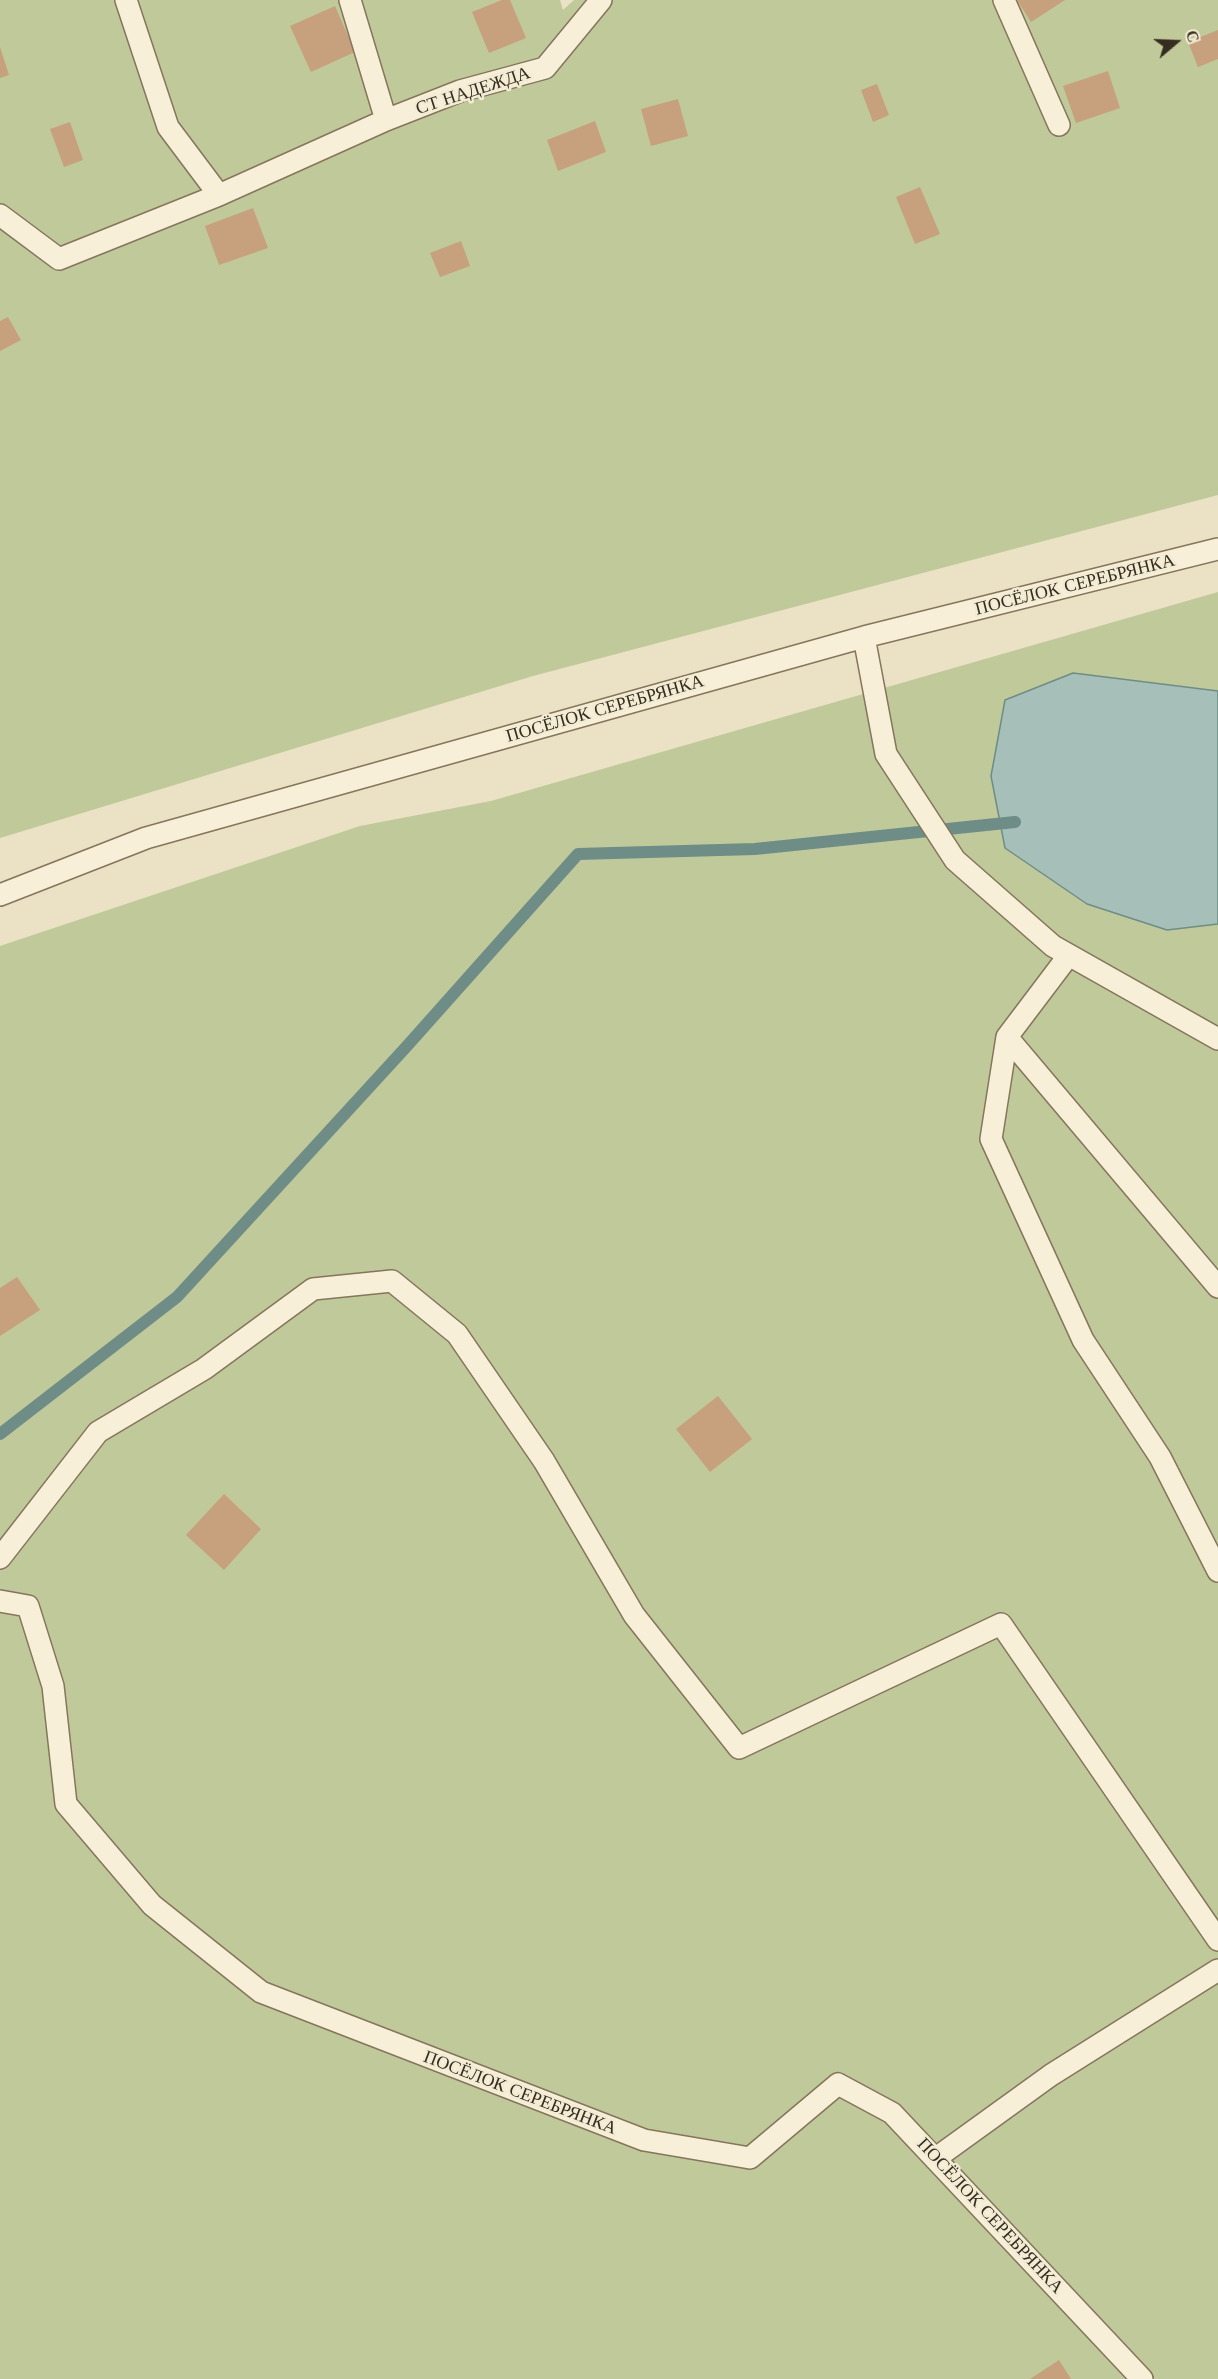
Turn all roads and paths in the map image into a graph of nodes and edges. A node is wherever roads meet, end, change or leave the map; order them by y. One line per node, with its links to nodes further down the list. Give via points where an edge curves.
1 (126, 0): 7 (lane, via 168,127)
2 (350, 0): 5 (lane)
3 (601, 0): 5 (lane, СТ НАДЕЖДА, via 545,68 460,91)
4 (1004, 0): 6 (lane)
5 (387, 120): 7 (lane, СТ НАДЕЖДА)
6 (1059, 125)
7 (219, 195): 8 (lane, СТ НАДЕЖДА, via 59,259)
8 (0, 215)
9 (1218, 549): 10 (lane, ПОСЁЛОК СЕРЕБРЯНКА)
10 (864, 637): 11 (lane, ПОСЁЛОК СЕРЕБРЯНКА, via 146,838); 12 (lane, via 886,754 955,860 1053,946)
11 (0, 895)
12 (1069, 955): 13 (lane); 14 (lane)
13 (1007, 1037): 15 (lane); 17 (lane, via 991,1139 1083,1340 1160,1457)
14 (1218, 1039)
15 (1218, 1287)
16 (0, 1558): 19 (lane, via 98,1432 204,1370 313,1289 392,1281 457,1334 544,1461 634,1615 739,1748 1001,1624)
17 (1218, 1571)
18 (0, 1601): 21 (lane, ПОСЁЛОК СЕРЕБРЯНКА, via 28,1606 53,1686 66,1804 152,1905 261,1992 644,2140 750,2158 838,2084 892,2113)
19 (1218, 1940)
20 (1218, 1970): 21 (lane, via 1052,2075)
21 (936, 2158): 22 (lane, ПОСЁЛОК СЕРЕБРЯНКА)
22 (1142, 2379)

